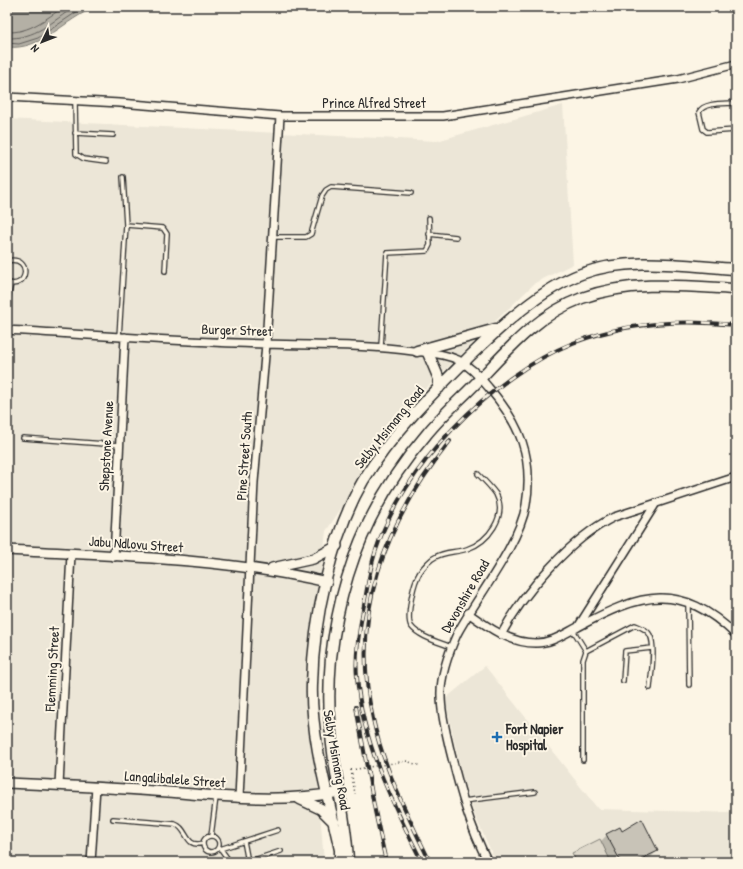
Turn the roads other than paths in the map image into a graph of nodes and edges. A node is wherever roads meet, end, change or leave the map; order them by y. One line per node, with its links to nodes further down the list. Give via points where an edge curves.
1 (736, 64): 5 (street, Prince Alfred Street, via 678,79 462,114)
2 (7, 97): 3 (street, Prince Alfred Street)
3 (76, 101): 5 (street, Prince Alfred Street); 7 (lane)
4 (736, 103): 6 (lane, via 707,106 699,112 703,129 707,132)
5 (280, 116): 15 (street, Pine Street South)
6 (736, 130)
7 (75, 133): 8 (lane); 9 (lane, via 75,151 79,157)
8 (113, 135)
9 (106, 162)
10 (123, 177): 13 (lane)
11 (411, 193): 15 (lane, via 331,187 322,196 311,234 306,237)
12 (429, 218): 14 (lane)
13 (126, 225): 19 (lane, via 166,230); 26 (lane)
14 (429, 234): 16 (lane); 28 (lane, via 427,252 387,253)
15 (273, 237): 27 (street, Pine Street South)
16 (456, 237)
17 (7, 261): 21 (lane, via 15,260 22,263 25,270 24,278 19,283)
18 (736, 270): 24 (main road, Selby Msimang Road, via 634,264 600,269 581,274 563,283 538,298)
19 (165, 271)
20 (7, 282): 21 (lane)
21 (11, 284): 23 (lane)
22 (736, 289): 32 (main road, Selby Msimang Road, via 632,286 583,298 549,314 529,330)
23 (7, 303)
24 (503, 326): 29 (main road, via 476,336); 31 (main road, Selby Msimang Road)
25 (7, 330): 26 (street, Burger Street)
26 (122, 337): 27 (street, Burger Street); 35 (street, Shepstone Avenue)
27 (266, 344): 28 (street, Burger Street); 43 (street, Pine Street South, via 254,482)
28 (381, 346): 29 (street, Burger Street)
29 (417, 351): 30 (street, Burger Street)
30 (428, 352): 31 (street, Burger Street, via 443,354); 33 (main road, via 439,380)
31 (464, 363): 32 (street, Devonshire Road); 33 (main road, Selby Msimang Road)
32 (481, 378): 47 (street, Devonshire Road, via 514,422 526,457 528,485 526,506 513,539); 61 (main road, Selby Msimang Road, via 427,433 407,458 379,502 354,555 338,613 329,692 330,730)
33 (439, 388): 39 (main road, Selby Msimang Road, via 405,426 364,481 349,510)
34 (23, 438): 35 (lane)
35 (119, 445): 42 (street, Shepstone Avenue)
36 (478, 474): 51 (lane, via 496,494 499,516 493,530 478,544 440,555 426,565 417,578 409,615 410,625 417,632)
37 (736, 477): 38 (street)
38 (656, 503): 48 (street); 49 (street, via 600,524 578,541 529,593)
39 (336, 546): 44 (street, Jabu Ndlovu Street, via 313,559); 45 (main road, Selby Msimang Road)
40 (7, 550): 41 (street, Jabu Ndlovu Street)
41 (71, 554): 42 (street, Jabu Ndlovu Street); 59 (street, Flemming Street)
42 (114, 557): 43 (street, Jabu Ndlovu Street)
43 (250, 568): 44 (street, Jabu Ndlovu Street); 65 (street, Pine Street South)
44 (263, 569): 45 (street, Jabu Ndlovu Street)
45 (327, 582): 63 (main road, Selby Msimang Road, via 314,648 312,686 316,739)
46 (688, 602): 48 (street, via 670,597 635,601); 50 (street, via 703,608); 55 (lane)
47 (468, 613): 49 (street); 51 (street, Devonshire Road)
48 (576, 628): 49 (street, via 552,641 537,643 523,642); 53 (lane)
49 (501, 635)
50 (736, 635)
51 (451, 647): 67 (street, Devonshire Road, via 440,694)
52 (652, 648): 53 (lane, via 650,635 635,625); 54 (lane, via 625,651); 56 (lane)
53 (586, 651): 57 (lane, via 583,660)
54 (623, 681)
55 (689, 685)
56 (650, 688)
57 (583, 760)
58 (7, 784): 59 (street, Langalibalele Street)
59 (59, 785): 60 (street, Langalibalele Street)
60 (96, 787): 64 (street, Langalibalele Street); 76 (street)
61 (340, 792): 63 (street, Langalibalele Street); 80 (main road, Selby Msimang Road)
62 (535, 792): 67 (lane)
63 (328, 794): 66 (street, Langalibalele Street); 69 (main road, Selby Msimang Road)
64 (216, 796): 65 (street, Langalibalele Street); 71 (lane)
65 (239, 798): 66 (street, Langalibalele Street)
66 (300, 798): 69 (main road, via 321,809)
67 (463, 801): 81 (street, Devonshire Road, via 471,826)
68 (113, 819): 73 (lane, via 180,825 190,842 198,845)
69 (334, 822): 79 (main road, Selby Msimang Road)
70 (278, 830): 72 (lane)
71 (211, 836): 73 (lane); 74 (lane, via 218,840)
72 (244, 842): 74 (lane); 78 (lane)
73 (203, 843): 74 (lane, via 209,852)
74 (220, 848): 77 (lane)
75 (281, 851): 78 (lane)
76 (91, 862)
77 (230, 862)
78 (248, 862)
79 (340, 862)
80 (348, 862)
81 (488, 862)

